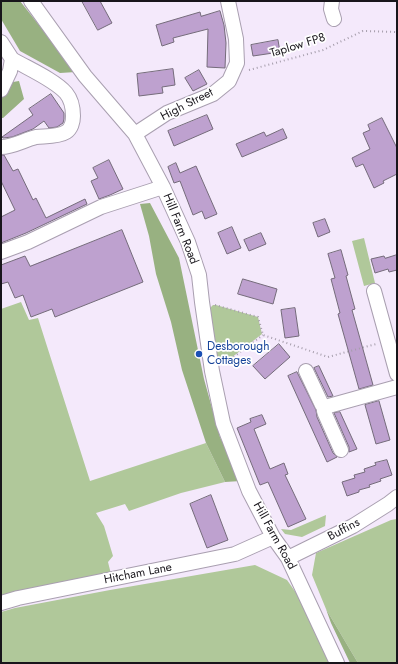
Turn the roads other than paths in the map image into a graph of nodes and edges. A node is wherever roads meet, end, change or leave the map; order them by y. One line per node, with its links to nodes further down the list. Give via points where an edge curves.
1 (31, 1): 8 (street, Hill Farm Road, via 85,76)
2 (228, 1): 8 (street, High Street, via 236,39 237,63 229,81 213,94 167,113)
3 (332, 1): 4 (street)
4 (334, 19)
5 (1, 42): 6 (street)
6 (12, 59): 7 (street, via 10,71); 9 (street, via 67,93 73,117 67,132)
7 (1, 90)
8 (136, 134): 10 (street, Hill Farm Road)
9 (1, 147)
10 (163, 187): 11 (street, via 101,207); 19 (street, Hill Farm Road, via 188,242 199,275 212,371 226,430 249,491)
11 (1, 252)
12 (374, 292): 14 (street)
13 (306, 370): 16 (street)
14 (397, 374)
15 (397, 387): 16 (street)
16 (325, 407): 17 (street, via 325,414)
17 (341, 450)
18 (397, 497): 20 (street, Buffins, via 353,526)
19 (273, 537): 20 (street, Hill Farm Road); 21 (street, Hitcham Lane, via 235,554)
20 (288, 558): 22 (street, Hill Farm Road)
21 (1, 603)
22 (337, 663)

